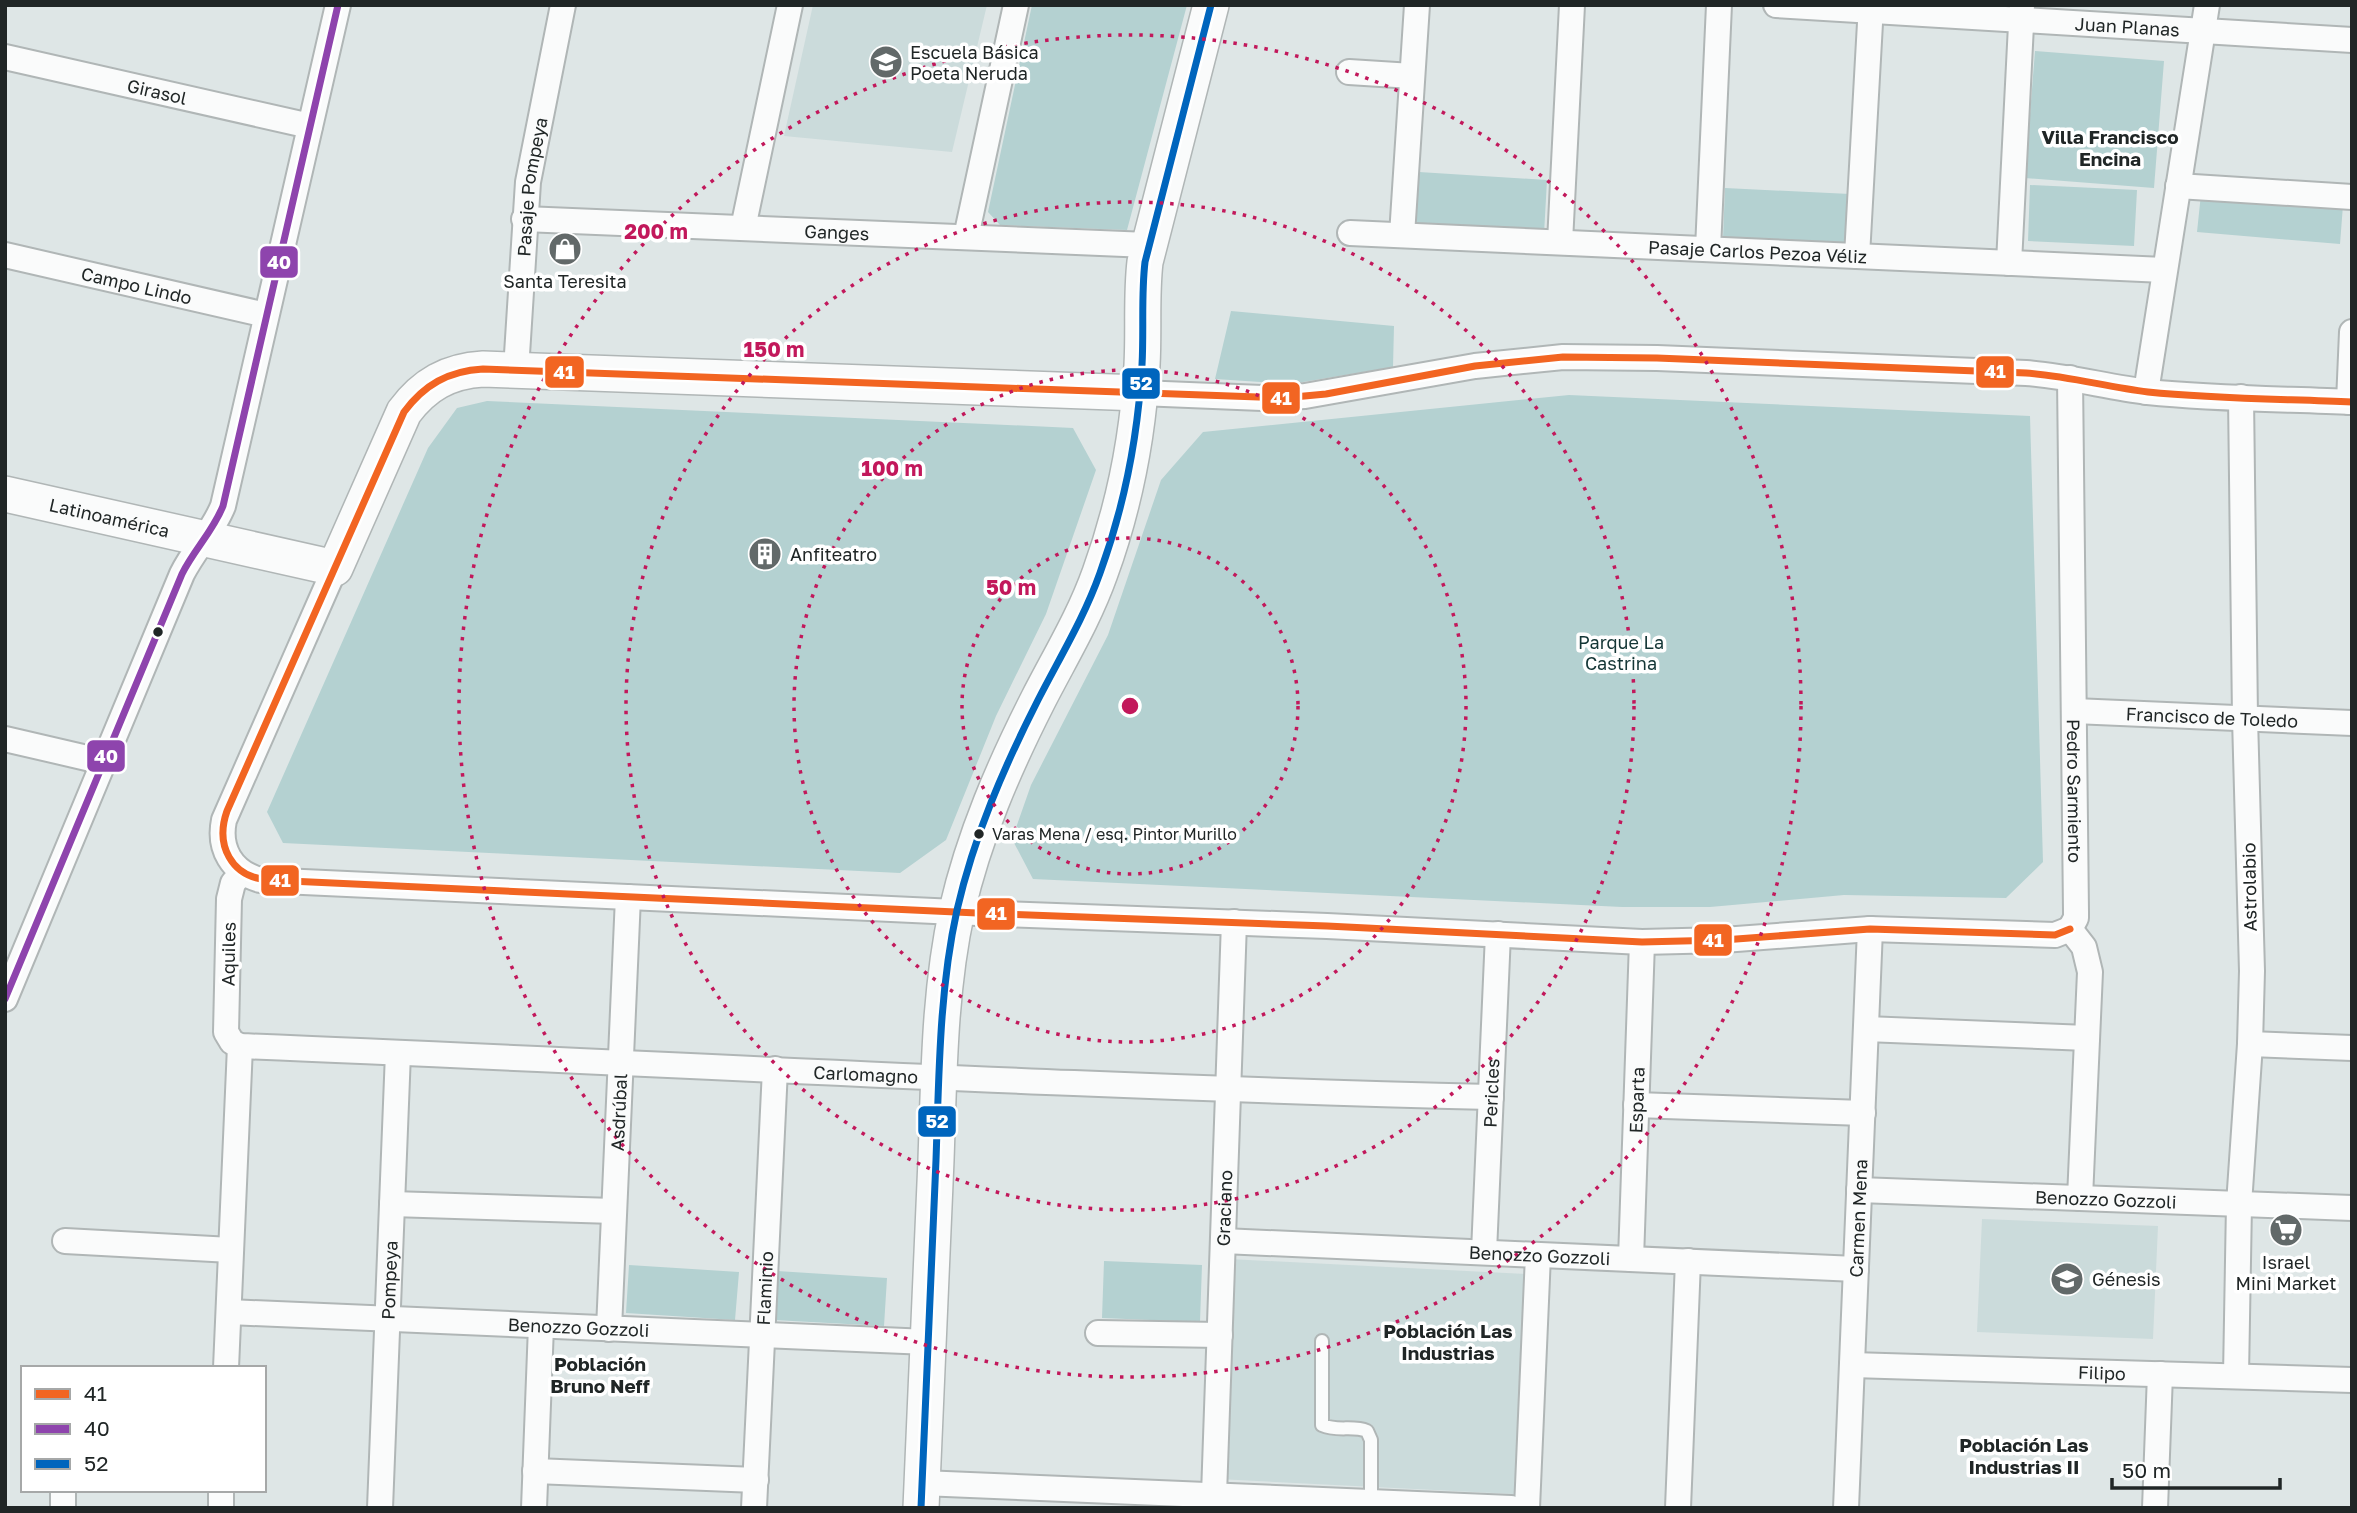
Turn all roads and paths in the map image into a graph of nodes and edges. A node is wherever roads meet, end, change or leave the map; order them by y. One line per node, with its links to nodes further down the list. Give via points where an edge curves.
1 (338, 5): 18 (street)
2 (563, 5): 21 (street, Pasaje Pompeya, via 532,155)
3 (790, 5): 22 (street)
4 (1016, 5): 25 (street)
5 (1211, 5): 27 (street)
6 (1417, 5): 17 (street)
7 (1572, 5): 26 (street)
8 (1719, 5): 28 (street)
9 (1776, 5): 11 (street, Juan Planas)
10 (2207, 5): 13 (street)
11 (1871, 8): 12 (street, Juan Planas); 30 (street)
12 (2022, 13): 13 (street, Juan Planas); 31 (street)
13 (2203, 31): 14 (street, Juan Planas); 19 (street)
14 (2352, 40)
15 (5, 57): 18 (street, Girasol)
16 (1349, 72): 17 (street)
17 (1412, 76): 24 (street)
18 (310, 126): 33 (street)
19 (2178, 186): 20 (street); 32 (street)
20 (2352, 197)
21 (524, 219): 22 (street, Ganges); 35 (street, Pasaje Pompeya)
22 (743, 228): 25 (street, Ganges)
23 (1350, 233): 24 (street, Pasaje Carlos Pezoa Véliz)
24 (1402, 235): 26 (street, Pasaje Carlos Pezoa Véliz)
25 (966, 237): 27 (street, Ganges)
26 (1560, 242): 28 (street, Pasaje Carlos Pezoa Véliz)
27 (1148, 245): 38 (street)
28 (1708, 249): 30 (street, Pasaje Carlos Pezoa Véliz)
29 (5, 255): 33 (street, Campo Lindo)
30 (1857, 256): 31 (street, Pasaje Carlos Pezoa Véliz)
31 (2009, 263): 32 (street, Pasaje Carlos Pezoa Véliz)
32 (2164, 270): 37 (street)
33 (267, 315): 42 (street, via 223,506)
34 (2352, 332): 40 (street)
35 (516, 370): 38 (street); 43 (street, via 456,372 432,383 412,401)
36 (2070, 377): 37 (street); 38 (street, via 1563,357 1475,366 1305,396); 44 (street, Pedro Sarmiento)
37 (2146, 392): 39 (street)
38 (1140, 393): 51 (street, via 1126,482 1101,570 1078,626 1002,775)
39 (2241, 397): 40 (street); 45 (street, Astrolabio)
40 (2350, 402)
41 (5, 494): 42 (street, Latinoamérica)
42 (204, 539): 43 (street, Latinoamérica); 48 (street, via 182,574)
43 (335, 568): 49 (street, via 223,820 226,854)
44 (2074, 711): 45 (street, Francisco de Toledo); 54 (street, Pedro Sarmiento, via 2076,918)
45 (2245, 718): 46 (street, Francisco de Toledo); 61 (street, Astrolabio)
46 (2352, 723)
47 (5, 739): 48 (street)
48 (104, 762): 57 (street)
49 (242, 873): 50 (street, via 268,880); 62 (street, Aquiles, via 233,883 229,899 226,1032)
50 (628, 897): 51 (street); 65 (street, Asdrúbal)
51 (957, 911): 52 (street); 67 (street, via 945,984)
52 (1234, 922): 55 (street); 68 (street, Graciano)
53 (1870, 929): 54 (street, via 2055,935); 56 (street); 59 (street, Carmen Mena)
54 (2070, 929): 60 (street, via 2081,941 2089,962)
55 (1498, 934): 56 (street); 69 (street, Pericles)
56 (1642, 942): 70 (street, Esparta)
57 (13, 958): 58 (street)
58 (5, 999)
59 (1866, 1029): 60 (street); 71 (street, Carmen Mena)
60 (2087, 1038): 73 (street)
61 (2250, 1044): 63 (street); 75 (street, Astrolabio)
62 (240, 1046): 64 (street, Carlomagno); 80 (street, Aquiles)
63 (2352, 1048)
64 (398, 1053): 65 (street, Carlomagno); 74 (street, Pompeya)
65 (620, 1062): 66 (street, Carlomagno); 77 (street, Asdrúbal)
66 (775, 1069): 67 (street, Carlomagno); 91 (street, Flaminio)
67 (939, 1076): 68 (street, Carlomagno); 94 (street)
68 (1229, 1090): 69 (street, Carlomagno); 79 (street, Graciano)
69 (1491, 1097): 81 (street, Pericles)
70 (1636, 1105): 71 (street); 83 (street, Esparta)
71 (1863, 1113): 72 (street, Carmen Mena)
72 (1859, 1190): 73 (street, Benozzo Gozzoli); 85 (street, Carmen Mena)
73 (2080, 1198): 75 (street, Benozzo Gozzoli)
74 (392, 1204): 77 (street); 87 (street, Pompeya)
75 (2239, 1204): 76 (street, Benozzo Gozzoli); 98 (street, Astrolabio)
76 (2352, 1208)
77 (614, 1211): 89 (street, Asdrúbal)
78 (65, 1241): 80 (street)
79 (1223, 1241): 81 (street, Benozzo Gozzoli); 92 (street, Graciano)
80 (231, 1250): 86 (street, Aquiles)
81 (1484, 1252): 82 (street, Benozzo Gozzoli)
82 (1538, 1255): 83 (street, Benozzo Gozzoli); 110 (street)
83 (1630, 1259): 84 (street, Benozzo Gozzoli)
84 (1688, 1261): 85 (street, Benozzo Gozzoli); 111 (street)
85 (1856, 1269): 95 (street, Carmen Mena)
86 (229, 1312): 87 (street, Benozzo Gozzoli); 96 (street, Aquiles)
87 (387, 1319): 88 (street, Benozzo Gozzoli); 106 (street, Pompeya)
88 (541, 1326): 89 (street, Benozzo Gozzoli); 100 (street)
89 (609, 1329): 91 (street, Benozzo Gozzoli)
90 (1098, 1333): 92 (street)
91 (762, 1335): 94 (street, Benozzo Gozzoli); 101 (street, Flaminio)
92 (1220, 1335): 102 (street, Graciano)
93 (1322, 1341): 105 (lane, via 1322,1425 1367,1431)
94 (928, 1342): 103 (street)
95 (1852, 1365): 97 (street, Filipo); 112 (street, Carmen Mena)
96 (226, 1366)
97 (2160, 1374): 98 (street, Filipo); 113 (street)
98 (2236, 1376): 99 (street, Filipo)
99 (2352, 1380)
100 (535, 1471): 101 (street); 107 (street)
101 (755, 1480): 108 (street, Flaminio)
102 (1214, 1495): 103 (street); 104 (street)
103 (921, 1496)
104 (1239, 1502): 105 (street)
105 (1377, 1504): 109 (street)
106 (380, 1508)
107 (534, 1508)
108 (754, 1508)
109 (1511, 1508)
110 (1527, 1508)
111 (1678, 1508)
112 (1846, 1508)
113 (2155, 1508)

